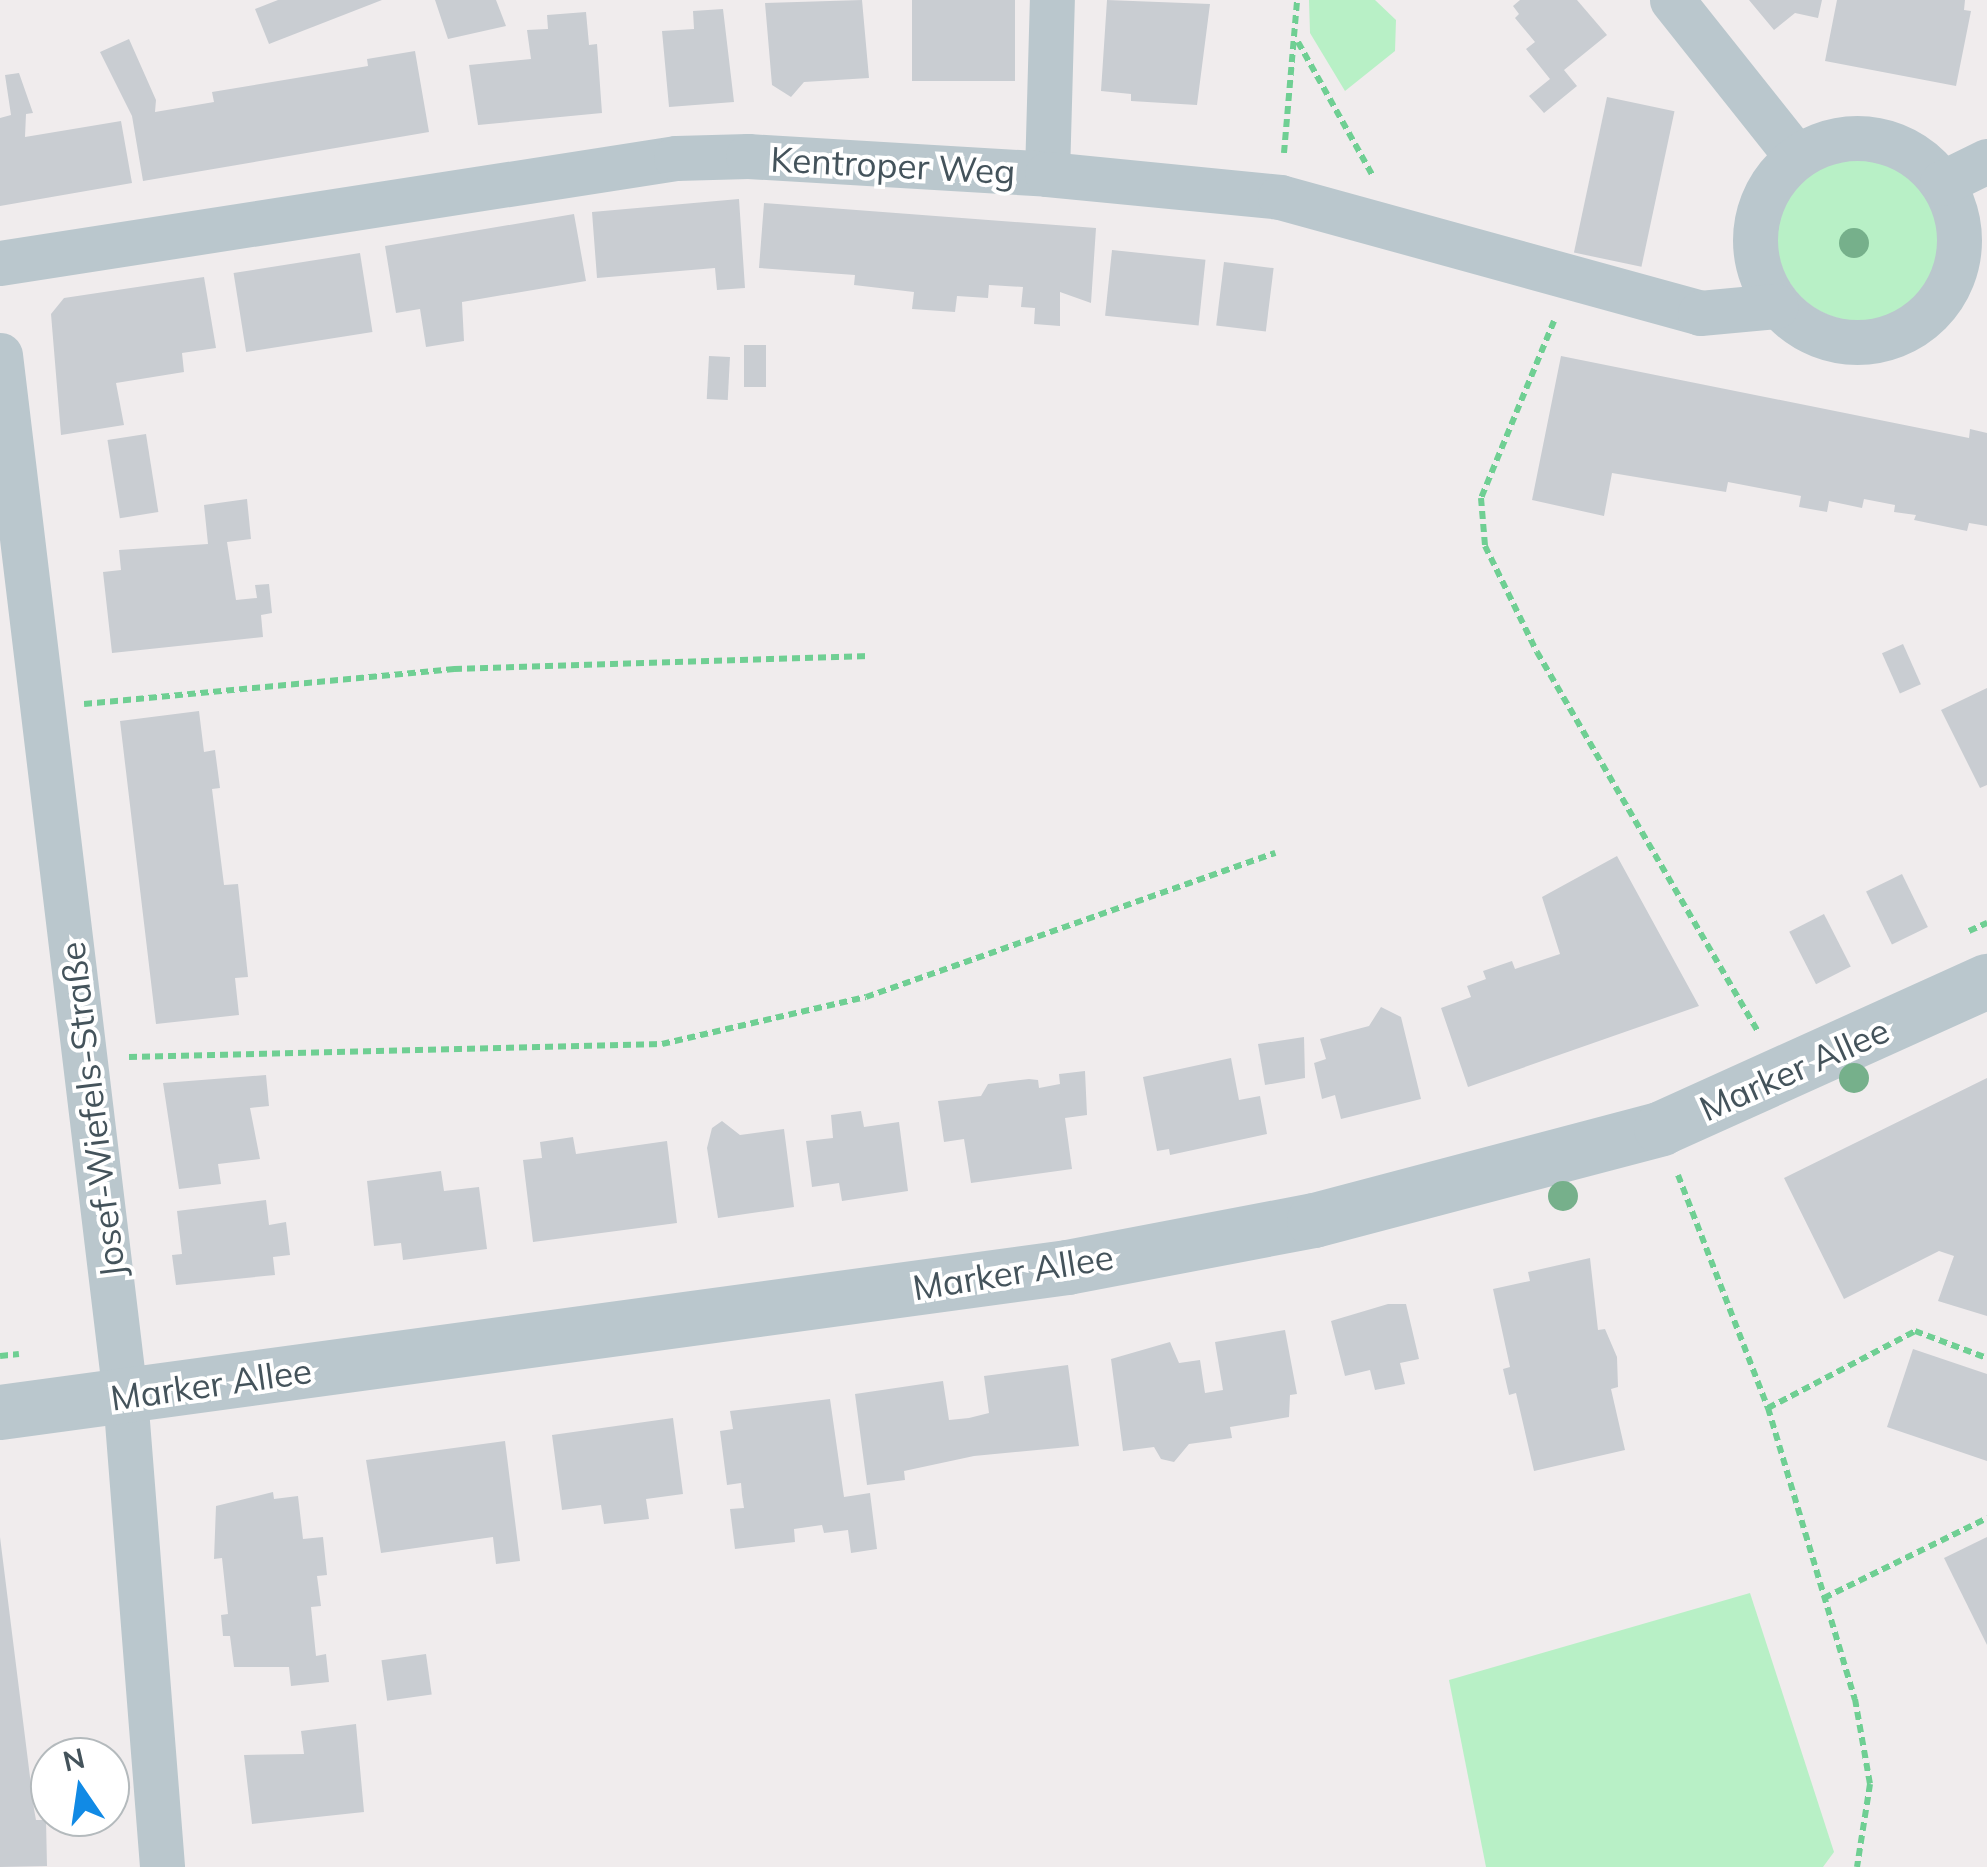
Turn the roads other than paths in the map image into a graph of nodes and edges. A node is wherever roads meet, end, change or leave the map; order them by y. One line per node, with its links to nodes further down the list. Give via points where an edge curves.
1 (1052, 0): 5 (street)
2 (1672, 0): 3 (street)
3 (1796, 156): 6 (street, via 1839,138 1866,138 1916,156); 8 (street, via 1771,184 1754,236 1757,264)
4 (1987, 161): 6 (street)
5 (1046, 174): 7 (street, Kentroper Weg, via 748,156 676,158); 8 (street, Kentroper Weg, via 1280,198 1700,313)
6 (1942, 183): 8 (street, via 1958,222 1959,249 1943,295 1917,322 1884,339 1832,340)
7 (0, 263)
8 (1776, 306)
9 (0, 354): 11 (street, Josef-Wiefels-Straße)
10 (1987, 982): 11 (street, Marker Allee, via 1661,1128 1438,1192 1067,1267)
11 (126, 1396): 12 (street, Marker Allee); 13 (street, Josef-Wiefels-Straße)
12 (0, 1412)
13 (162, 1867)

